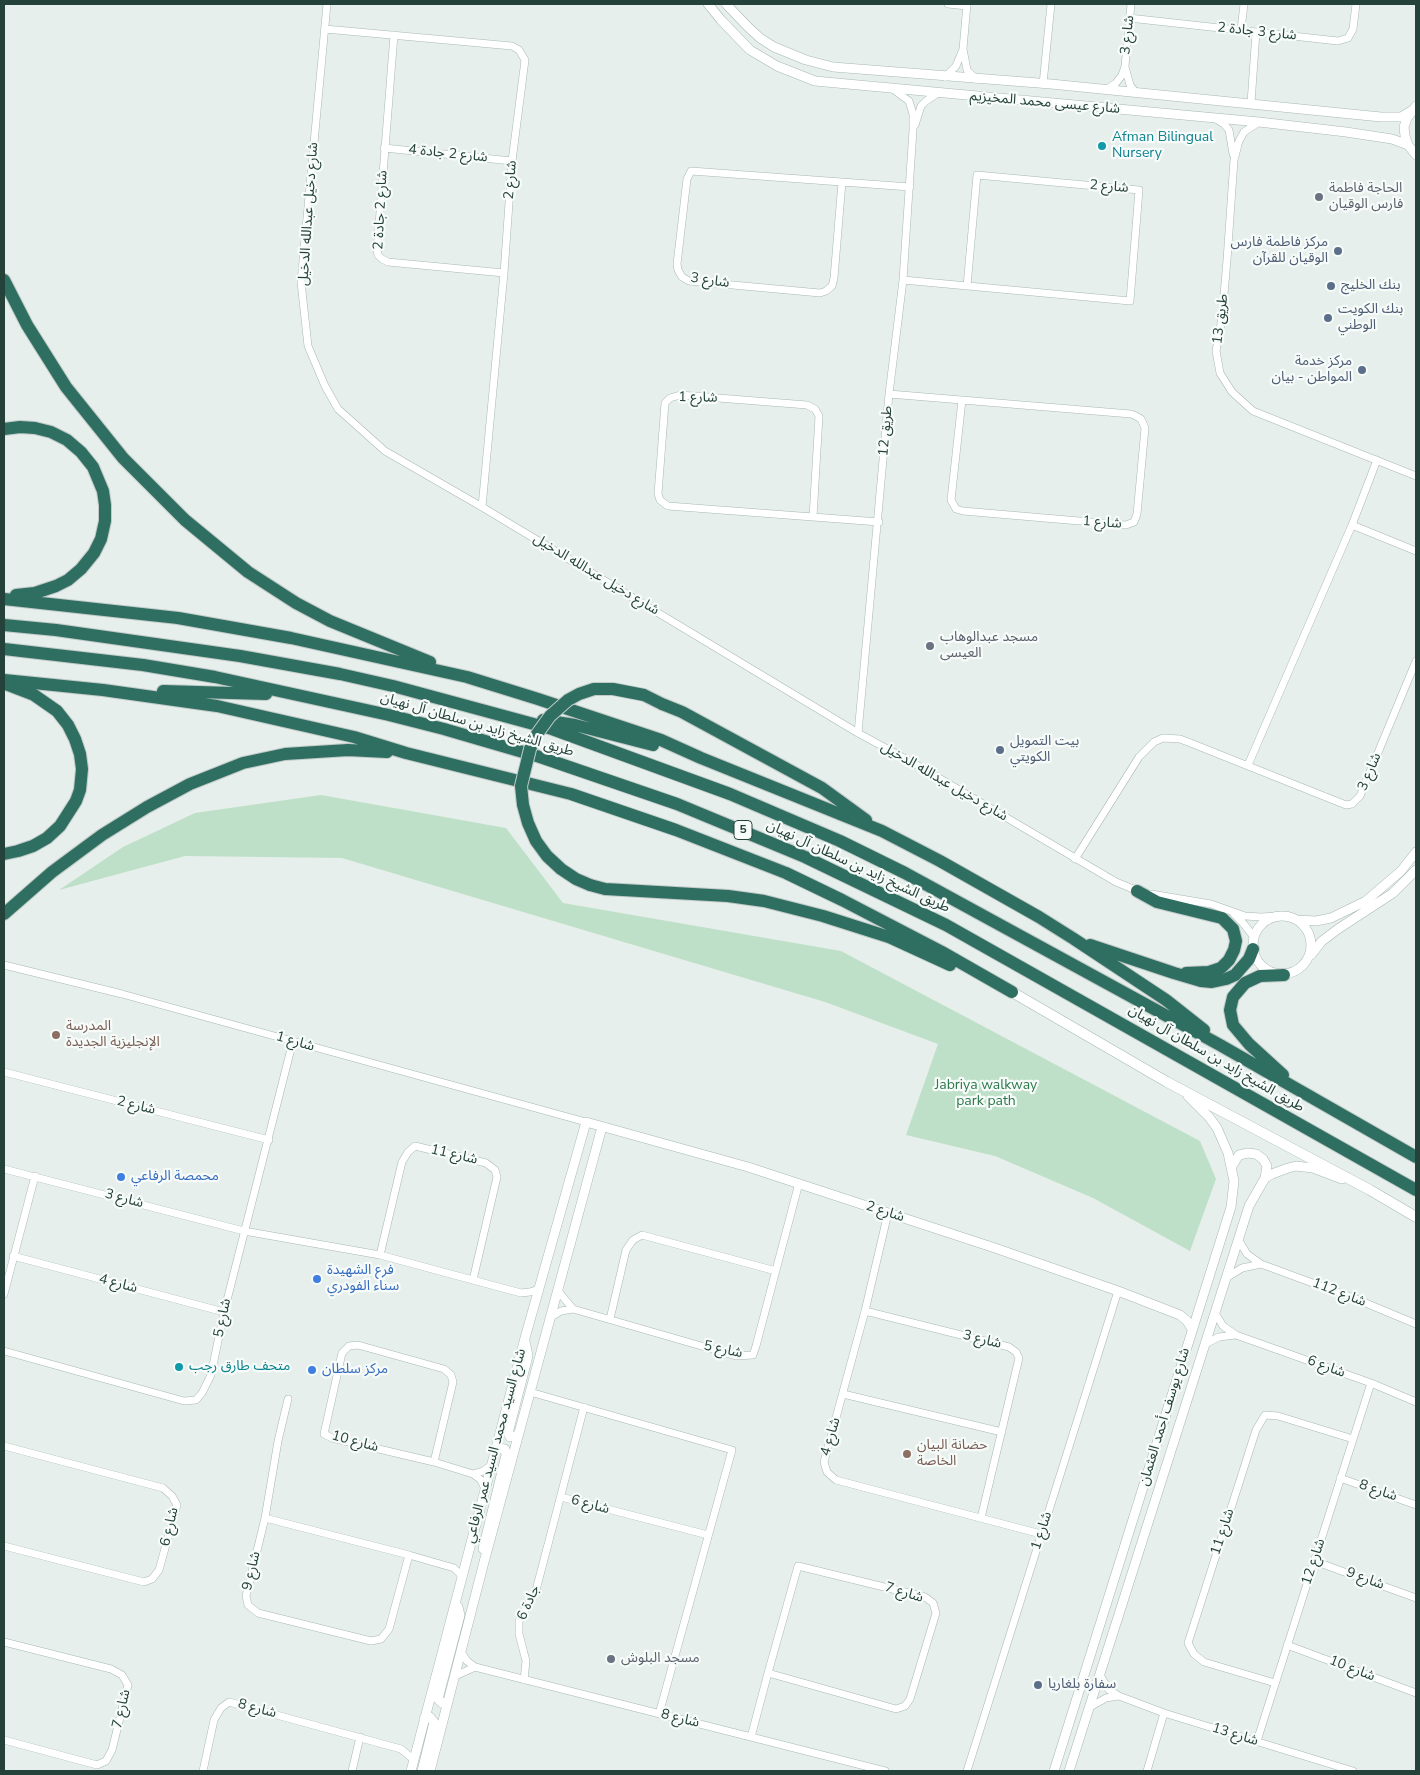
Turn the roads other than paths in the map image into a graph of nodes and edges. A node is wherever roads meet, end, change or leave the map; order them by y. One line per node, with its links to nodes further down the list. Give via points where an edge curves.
1 (327, 4): 11 (street, شارع دخيل عبدالله الدخيل)
2 (708, 4): 21 (street, شارع عيسى محمد المخيزيم, via 750,50 777,66)
3 (726, 4): 16 (street, شارع عيسى محمد المخيزيم, via 760,38 774,47)
4 (948, 4): 9 (street)
5 (1051, 4): 24 (street)
6 (1131, 4): 10 (street, شارع 3)
7 (1244, 4): 12 (street)
8 (1356, 4): 13 (street, شارع 3 جادة 2, via 1354,29 1348,38 1338,41)
9 (967, 5): 15 (street)
10 (1129, 18): 12 (street, شارع 3 جادة 2); 17 (street, شارع 3)
11 (325, 30): 14 (street, شارع 2); 53 (street, شارع دخيل عبدالله الدخيل, via 301,282 308,346 324,386 338,409 386,451)
12 (1241, 30): 13 (street, شارع 3 جادة 2)
13 (1256, 32): 30 (street)
14 (394, 36): 38 (street, شارع 2 جادة 2); 41 (street, شارع 2, via 512,46 519,50 525,60)
15 (963, 49): 19 (street, via 956,66); 20 (street, via 967,70)
16 (822, 64): 18 (street, شارع عيسى محمد المخيزيم); 21 (street, via 823,74)
17 (1125, 66): 26 (street, شارع 3, via 1122,75); 28 (street, شارع 3, via 1130,85)
18 (844, 68): 19 (street, شارع عيسى محمد المخيزيم); 23 (street, via 838,76)
19 (945, 77): 20 (street, شارع عيسى محمد المخيزيم)
20 (976, 79): 22 (street, شارع عيسى محمد المخيزيم)
21 (816, 81): 23 (street, شارع عيسى محمد المخيزيم)
22 (1024, 83): 24 (street, شارع عيسى محمد المخيزيم); 29 (street, via 1030,92)
23 (845, 84): 25 (street, شارع عيسى محمد المخيزيم)
24 (1043, 84): 26 (street, شارع عيسى محمد المخيزيم)
25 (893, 89): 27 (street, شارع عيسى محمد المخيزيم); 35 (street, طريق 12, via 909,101)
26 (1107, 90): 28 (street, شارع عيسى محمد المخيزيم)
27 (938, 93): 29 (street, شارع عيسى محمد المخيزيم); 35 (street, طريق 12, via 921,106)
28 (1136, 93): 30 (street, شارع عيسى محمد المخيزيم)
29 (1024, 101): 33 (street, شارع عيسى محمد المخيزيم)
30 (1251, 103): 32 (street, شارع عيسى محمد المخيزيم)
31 (1414, 108): 32 (street, شارع عيسى محمد المخيزيم, via 1401,117 1392,118); 37 (street, via 1404,127)
32 (1344, 113): 36 (street, via 1352,122)
33 (1215, 118): 34 (street, شارع عيسى محمد المخيزيم); 40 (street, طريق 13, via 1229,130)
34 (1259, 122): 36 (street, شارع عيسى محمد المخيزيم); 40 (street, طريق 13, via 1244,132)
35 (913, 130): 43 (street, طريق 12)
36 (1346, 132): 37 (street, شارع عيسى محمد المخيزيم, via 1392,139)
37 (1408, 145): 39 (street)
38 (384, 148): 41 (street, شارع 2 جادة 4); 44 (street, شارع 2 جادة 2, via 379,258 388,262)
39 (1416, 155)
40 (1234, 160): 51 (street, طريق 13, via 1216,351 1220,373 1232,392 1253,411)
41 (512, 161): 44 (street, شارع 2)
42 (842, 182): 42 (street, شارع 3, via 692,171 687,179 678,270 689,281 826,291 834,278); 43 (street, شارع 3)
43 (910, 187): 46 (street, طريق 12)
44 (504, 273): 53 (street, شارع 2)
45 (4, 280): 62 (highway, via 27,326 66,387 123,458 185,520 248,572 304,608 330,622)
46 (903, 280): 47 (street, شارع 2); 48 (street, طريق 12)
47 (967, 286): 47 (street, شارع 2, via 1130,301 1139,190 976,175)
48 (890, 394): 49 (street, شارع 1); 55 (street, طريق 12)
49 (962, 400): 49 (street, شارع 1, via 1137,416 1145,428 1134,522 1126,525 956,509 951,500)
50 (4, 429): 58 (highway, via 42,429 74,446 97,476 105,513 98,546 74,575 46,590)
51 (1377, 460): 52 (street, طريق 13); 56 (street)
52 (1416, 476)
53 (482, 507): 67 (street, شارع دخيل عبدالله الدخيل)
54 (813, 517): 54 (street, شارع 1, via 668,506 662,502 658,494 665,403 680,395 807,405 815,409 820,416); 55 (street, شارع 1)
55 (879, 522): 67 (street, طريق 12)
56 (1352, 525): 57 (street); 70 (street)
57 (1416, 551)
58 (4, 598): 62 (highway, via 178,618 291,638)
59 (4, 625): 66 (highway, طريق الشيخ زايد بن سلطان آل نهيان / 5, via 240,656 340,674)
60 (4, 649): 65 (highway, طريق الشيخ زايد بن سلطان آل نهيان / 5, via 152,667)
61 (1416, 661): 70 (street, شارع 3, via 1360,796 1352,804 1346,805)
62 (467, 677): 69 (highway, via 661,740)
63 (4, 682): 64 (highway); 73 (highway, via 34,695 57,711 75,739 82,769 76,802 60,826 33,846)
64 (103, 690): 65 (highway); 68 (highway, via 217,706 354,737)
65 (296, 694): 105 (highway, طريق الشيخ زايد بن سلطان آل نهيان / 5, via 444,729 584,771 685,806 806,857 946,926)
66 (501, 714): 69 (highway, via 575,725); 89 (highway, طريق الشيخ زايد بن سلطان آل نهيان / 5, via 607,748 730,794 840,841 968,907)
67 (858, 733): 74 (street, شارع دخيل عبدالله الدخيل)
68 (406, 753): 78 (highway, via 301,752 243,763 219,772 172,794 102,835 52,872); 87 (highway, via 571,794 786,873 942,952)
69 (701, 758): 71 (highway)
70 (1248, 765): 74 (street, شارع 3, via 1180,739 1162,738 1154,742 1138,757)
71 (882, 831): 81 (highway); 87 (highway, bridge, via 822,788 682,712 644,696 613,689 579,694 550,716 530,749 522,786 524,805 536,841 560,869 590,885 605,889 728,896 801,910 889,938)
72 (1416, 852): 80 (street, via 1401,871 1366,902 1331,918)
73 (4, 854)
74 (1075, 859): 76 (street, شارع دخيل عبدالله الدخيل)
75 (1416, 870): 83 (street, via 1393,893 1318,945)
76 (1137, 891): 77 (street, شارع دخيل عبدالله الدخيل, via 1211,904); 85 (highway, via 1157,902 1222,918 1233,928 1234,950 1221,968 1199,973)
77 (1229, 911): 79 (street, شارع دخيل عبدالله الدخيل); 82 (street, شارع دخيل عبدالله الدخيل, via 1243,923)
78 (4, 914)
79 (1277, 916): 80 (street); 82 (street, via 1265,921 1256,931)
80 (1297, 920): 83 (street, via 1310,936)
81 (1074, 939): 85 (highway); 89 (highway, via 1166,1000)
82 (1253, 943): 85 (highway, via 1249,959 1226,979 1201,981); 86 (street, via 1254,955 1261,966 1271,973)
83 (1309, 957): 86 (street, via 1296,971)
84 (4, 965): 88 (street, شارع 1)
85 (1174, 973)
86 (1284, 975): 92 (highway, via 1260,976 1245,983 1233,997 1230,1015 1233,1025 1249,1044)
87 (1012, 992): 91 (main road)
88 (293, 1041): 94 (street, شارع 1); 96 (street, شارع 5)
89 (1220, 1046): 92 (highway, طريق الشيخ زايد بن سلطان آل نهيان / 5)
90 (4, 1072): 96 (street, شارع 2)
91 (1167, 1082): 99 (street, شارع يوسف أحمد العثمان, via 1190,1097 1209,1117 1223,1140); 104 (main road)
92 (1315, 1100): 93 (highway, طريق الشيخ زايد بن سلطان آل نهيان / 5)
93 (1345, 1117): 97 (highway); 98 (highway, طريق الشيخ زايد بن سلطان آل نهيان / 5)
94 (586, 1122): 95 (street, شارع 2); 116 (street, شارع السيد محمد السيد عمر الرفاعي)
95 (602, 1127): 103 (street, شارع 2); 117 (street, شارع السيد محمد السيد عمر الرفاعي)
96 (269, 1140): 108 (street, شارع 5)
97 (1416, 1149)
98 (1416, 1157)
99 (1232, 1166): 102 (street, via 1239,1156 1256,1154 1267,1166); 123 (street, شارع يوسف أحمد العثمان, via 1231,1207)
100 (4, 1168): 101 (street, شارع 3)
101 (35, 1176): 108 (street, شارع 3); 111 (street)
102 (1265, 1178): 104 (street, via 1288,1168 1305,1167); 109 (street, شارع يوسف أحمد العثمان, via 1249,1206)
103 (799, 1183): 106 (street, شارع 2); 113 (street, شارع 5)
104 (1370, 1190): 107 (main road)
105 (1416, 1190)
106 (888, 1213): 118 (street, شارع 2); 124 (street, شارع 4)
107 (1416, 1217)
108 (244, 1231): 110 (street); 125 (street, شارع 5)
109 (1238, 1239): 112 (street, شارع 112, via 1247,1254); 114 (street, شارع يوسف أحمد العثمان)
110 (380, 1255): 115 (street); 115 (street, شارع 11, via 402,1162 408,1152 415,1146 486,1163 495,1170 497,1177)
111 (13, 1256): 120 (street); 125 (street, شارع 4)
112 (1261, 1264): 114 (street, via 1242,1268); 130 (street, شارع 112)
113 (776, 1271): 129 (street, via 642,1235 633,1240 626,1250); 129 (street, شارع 5, via 753,1355 736,1356)
114 (1226, 1278): 126 (street, شارع يوسف أحمد العثمان)
115 (473, 1280): 119 (street)
116 (539, 1289): 119 (street); 121 (street, شارع السيد محمد السيد عمر الرفاعي)
117 (558, 1291): 122 (street); 128 (street, شارع السيد محمد السيد عمر الرفاعي)
118 (1118, 1291): 127 (street, شارع 2); 156 (street, شارع 1)
119 (521, 1293): 121 (street)
120 (4, 1294)
121 (534, 1307): 133 (street, شارع السيد محمد السيد عمر الرفاعي)
122 (573, 1309): 128 (street); 129 (street, شارع 5)
123 (1198, 1310): 127 (street); 131 (street, شارع يوسف أحمد العثمان)
124 (865, 1311): 138 (street, شارع 4); 142 (street, شارع 3, via 1009,1346 1016,1352 1020,1358)
125 (224, 1312): 135 (street, شارع 5, via 211,1375 196,1400 184,1401)
126 (1215, 1313): 132 (street, شارع 6, via 1223,1326); 134 (street, شارع يوسف أحمد العثمان)
127 (1180, 1315): 131 (street, شارع 2)
128 (551, 1317): 137 (street, شارع السيد محمد السيد عمر الرفاعي)
129 (610, 1319)
130 (1416, 1324)
131 (1192, 1329): 197 (street, شارع يوسف أحمد العثمان)
132 (1236, 1335): 134 (street, via 1219,1336); 136 (street, شارع 6)
133 (525, 1338): 143 (street, via 528,1356 508,1434 510,1437); 146 (street, شارع السيد محمد السيد عمر الرفاعي)
134 (1205, 1344): 172 (street, شارع يوسف أحمد العثمان)
135 (4, 1351)
136 (1371, 1383): 140 (street, شارع 6); 144 (street, شارع 12)
137 (530, 1392): 141 (street); 143 (street, شارع السيد محمد السيد عمر الرفاعي)
138 (843, 1394): 142 (street); 155 (street, شارع 4, via 824,1462 827,1472 836,1480)
139 (288, 1399): 154 (street)
140 (1416, 1402)
141 (584, 1407): 152 (street, شارع 6); 157 (street, via 732,1450)
142 (1002, 1432): 155 (street, شارع 3)
143 (518, 1435): 162 (street, شارع السيد محمد السيد عمر الرفاعي)
144 (1353, 1439): 150 (street, شارع 12); 175 (street, شارع 11, via 1278,1416 1265,1415 1256,1430 1188,1643 1204,1662)
145 (4, 1446): 158 (street, شارع 6, via 163,1488 178,1505 159,1570 152,1579 144,1582)
146 (496, 1451): 148 (street, شارع السيد محمد السيد عمر الرفاعي); 162 (street, via 505,1449 506,1455 482,1546)
147 (434, 1462): 147 (street, شارع 10, via 324,1434 342,1354 348,1346 358,1345 444,1369 451,1375 454,1382); 149 (street, شارع 10)
148 (492, 1465): 149 (street); 151 (street, شارع السيد محمد السيد عمر الرفاعي)
149 (473, 1474): 151 (street)
150 (1340, 1478): 153 (street, شارع 8); 161 (street, شارع 12)
151 (485, 1489): 160 (street, شارع السيد محمد السيد عمر الرفاعي)
152 (561, 1498): 157 (street, شارع 6); 174 (street, جادة 6, via 536,1594 519,1621 526,1661)
153 (1416, 1505)
154 (265, 1518): 159 (street); 159 (street, شارع 9, via 246,1596 248,1605 258,1612 371,1641 381,1639 389,1629)
155 (981, 1518): 156 (street, شارع 4)
156 (1041, 1534): 196 (street, شارع 1)
157 (708, 1536): 181 (street)
158 (4, 1546)
159 (409, 1555): 163 (street)
160 (466, 1560): 163 (street); 164 (street, شارع السيد محمد السيد عمر الرفاعي)
161 (1314, 1561): 165 (street, شارع 9); 168 (street, شارع 12)
162 (484, 1562): 169 (street, شارع السيد محمد السيد عمر الرفاعي)
163 (451, 1567): 164 (street)
164 (462, 1575): 166 (street, شارع السيد محمد السيد عمر الرفاعي)
165 (1416, 1598)
166 (455, 1604): 178 (street, via 460,1615 438,1700); 182 (street, شارع السيد محمد السيد عمر الرفاعي)
167 (4, 1642): 185 (street, شارع 7, via 112,1669 122,1675 128,1685 112,1750 106,1761 97,1765)
168 (1287, 1645): 175 (street, شارع 12); 176 (street, شارع 10)
169 (461, 1652): 170 (street); 173 (street, شارع السيد محمد السيد عمر الرفاعي)
170 (475, 1667): 173 (street); 174 (street, شارع 8)
171 (768, 1673): 171 (street, شارع 7, via 798,1566 925,1597 936,1612 910,1699 905,1706 896,1709); 184 (street, شارع 7)
172 (1100, 1675): 177 (street, شارع 13, via 1109,1690); 179 (street, شارع يوسف أحمد العثمان)
173 (454, 1676): 178 (street, شارع السيد محمد السيد عمر الرفاعي)
174 (524, 1680): 181 (street, شارع 8)
175 (1275, 1683): 186 (street, شارع 12)
176 (1416, 1693)
177 (1119, 1696): 179 (street, via 1106,1698); 180 (street, شارع 13)
178 (447, 1702): 194 (street, شارع السيد محمد السيد عمر الرفاعي)
179 (1090, 1708): 198 (street, شارع يوسف أحمد العثمان)
180 (1164, 1713): 186 (street, شارع 13); 199 (street)
181 (659, 1714): 184 (street, شارع 8)
182 (424, 1719): 187 (street, شارع السيد محمد السيد عمر الرفاعي); 193 (street, via 430,1717 434,1722)
183 (360, 1737): 188 (street, شارع 8); 190 (street, شارع 8, via 229,1702 214,1720); 191 (street)
184 (750, 1737): 195 (street, شارع 8)
185 (4, 1740)
186 (1256, 1741): 200 (street, شارع 13)
187 (417, 1744): 188 (street); 189 (street, شارع السيد محمد السيد عمر الرفاعي)
188 (402, 1749): 189 (street, شارع 8)
189 (414, 1759): 192 (street, شارع السيد محمد السيد عمر الرفاعي)
190 (203, 1771)
191 (352, 1771)
192 (411, 1771)
193 (422, 1771)
194 (430, 1771)
195 (885, 1771)
196 (967, 1771)
197 (1054, 1771)
198 (1069, 1771)
199 (1147, 1771)
200 (1353, 1771)

